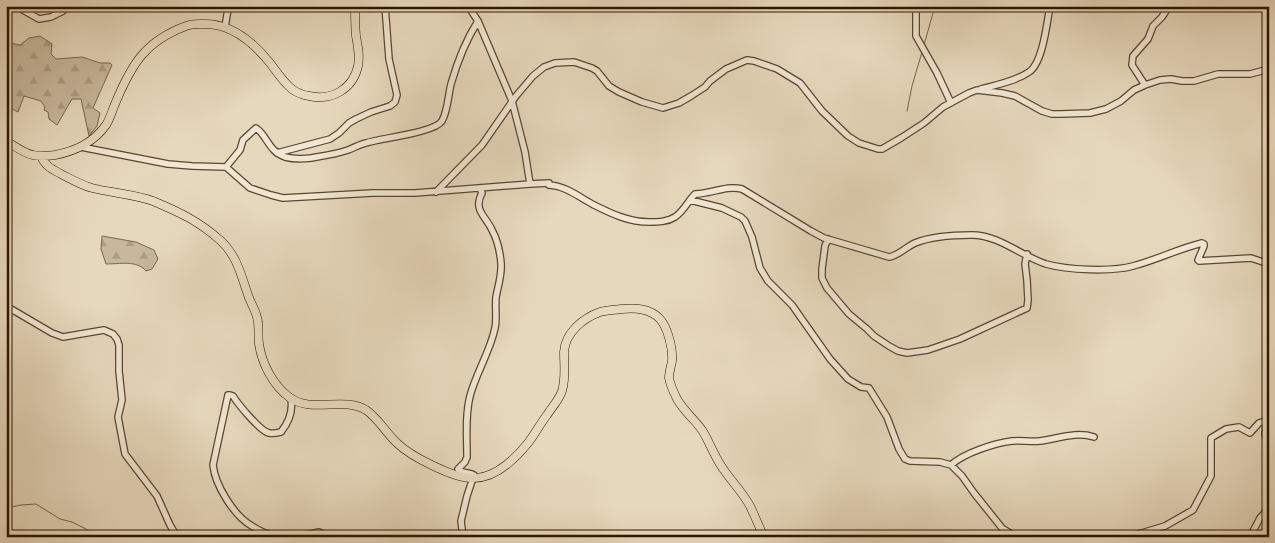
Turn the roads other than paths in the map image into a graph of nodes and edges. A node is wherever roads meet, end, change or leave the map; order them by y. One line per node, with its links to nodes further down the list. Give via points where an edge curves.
1 (16, 6): 4 (street, via 38,19 63,11)
2 (34, 6): 3 (street)
3 (53, 6)
4 (65, 6)
5 (227, 6): 13 (street)
6 (355, 6): 13 (main road, via 360,53 356,74 352,82 338,93 325,98 294,91 258,49)
7 (385, 6): 21 (street, via 389,59 397,95 395,102 356,119 330,139)
8 (468, 6): 12 (street)
9 (916, 6): 18 (street, via 916,36)
10 (1050, 6): 16 (street, via 1043,48 1030,72 1003,84)
11 (1169, 6): 15 (street, via 1153,26 1148,40 1133,56 1132,65)
12 (478, 21): 17 (street); 21 (street, via 457,66 446,110 439,124 417,133 311,158 289,158)
13 (225, 27): 20 (main road, via 189,24 152,46 131,70 106,124)
14 (1269, 69): 15 (street, via 1250,74 1218,74 1194,81 1165,79)
15 (1144, 85): 16 (street, via 1106,109 1061,114 1042,111 1015,96)
16 (977, 90): 18 (street)
17 (512, 101): 18 (street, via 544,67 574,62 597,71 609,86 628,97 663,108 683,101 726,69 747,60 777,69 800,83 848,136 878,149 901,138); 24 (street); 26 (street, via 482,144)
18 (951, 103)
19 (6, 141): 22 (main road)
20 (81, 147): 22 (main road, via 68,153); 23 (street, via 168,164)
21 (277, 153): 23 (street, via 255,128)
22 (40, 156): 32 (main road, via 50,168 85,186 144,198 190,217 222,242 238,266 258,319 258,341 266,367)
23 (226, 167): 26 (street, via 250,188 278,197)
24 (530, 184): 25 (street); 27 (street, via 549,183 636,222 659,223 674,218)
25 (480, 188): 26 (street); 37 (street, via 479,210 493,230 501,264 495,326 470,397 467,457 458,469 474,475)
26 (436, 192)
27 (690, 200): 28 (street, via 695,194 739,188); 36 (street, via 715,205 745,221 760,268 768,281 792,305 830,360 848,379 861,388 869,388 887,417 905,459)
28 (828, 239): 29 (street, via 890,257 924,240 973,235 988,237); 29 (street, via 822,269 827,288 874,336 907,353 939,347 1026,308)
29 (1027, 254): 30 (street, via 1043,263 1060,267 1101,270 1134,266 1202,243 1199,261 1251,258)
30 (1269, 264)
31 (6, 306): 40 (street, via 52,334 60,336 104,330 115,336 119,345 122,400 118,417 125,454 157,496)
32 (291, 399): 37 (main road, via 309,405 345,405 363,409 402,447 434,466 461,477); 39 (street, via 292,411 286,424 281,432 270,434 248,416 233,396 228,395 213,465 225,497 239,515 251,526)
33 (1268, 418): 35 (street, via 1265,434); 47 (street, via 1250,433 1239,427 1226,429 1211,438 1211,476 1193,510 1165,526)
34 (1094, 437): 36 (street, via 1013,441 974,452)
35 (1269, 445)
36 (951, 465): 46 (street, via 1002,528)
37 (474, 478): 44 (street, via 461,521); 45 (main road, via 495,472 513,458 560,397 565,377 565,346 576,327 599,313 647,310 659,318 669,338 672,353 669,377 677,400 703,432 718,461 749,505)
38 (1269, 508): 48 (street)
39 (274, 536): 41 (street)
40 (177, 537)
41 (286, 537)
42 (298, 537): 43 (street, via 320,532)
43 (327, 537)
44 (463, 537)
45 (764, 537)
46 (1016, 537)
47 (1121, 537)
48 (1250, 537)

